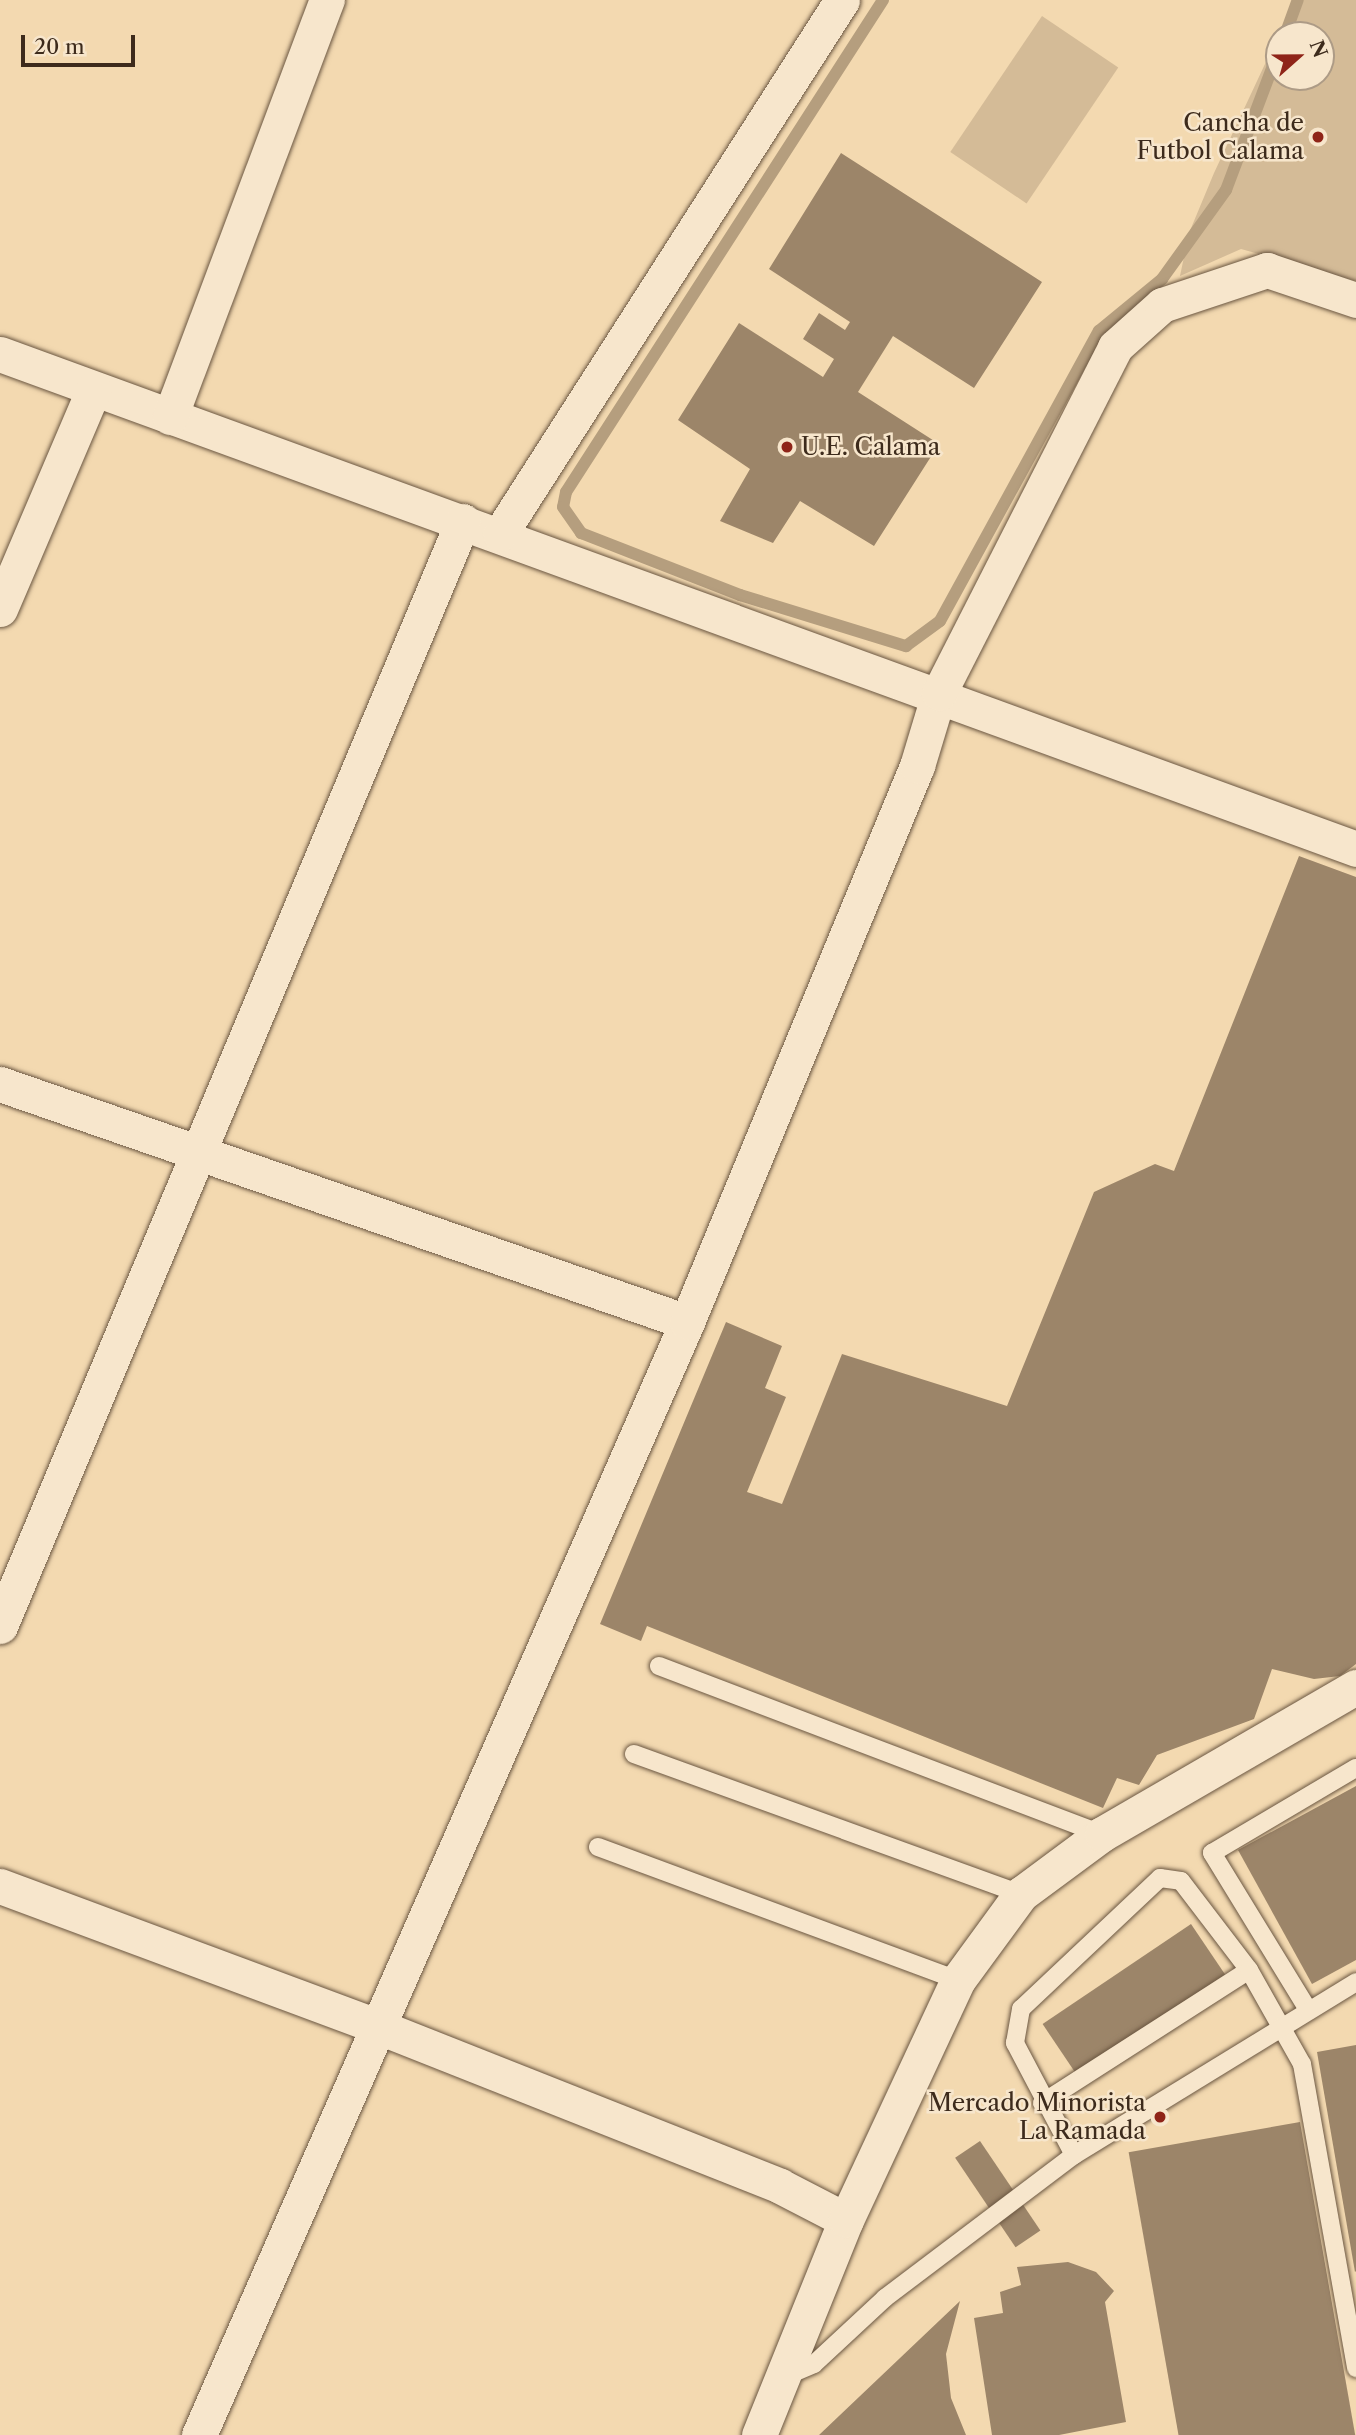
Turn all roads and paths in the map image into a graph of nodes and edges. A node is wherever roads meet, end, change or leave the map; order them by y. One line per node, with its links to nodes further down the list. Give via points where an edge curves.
1 (327, 0): 6 (street)
2 (842, 0): 8 (street)
3 (1356, 300): 10 (street, via 1267,270 1162,305 1115,347)
4 (0, 354): 5 (street)
5 (94, 389): 6 (street); 9 (street)
6 (170, 417): 7 (street)
7 (463, 521): 8 (street); 13 (street)
8 (500, 534): 10 (street)
9 (0, 609)
10 (939, 693): 11 (street); 14 (street, via 917,766)
11 (1356, 849)
12 (0, 1084): 13 (street)
13 (201, 1156): 14 (street); 15 (street)
14 (687, 1322): 29 (street)
15 (0, 1626)
16 (659, 1666): 20 (lane)
17 (1356, 1687): 20 (street)
18 (634, 1755): 23 (lane)
19 (1356, 1768): 27 (lane, via 1212,1853)
20 (1102, 1834): 23 (street)
21 (598, 1847): 25 (lane)
22 (0, 1886): 29 (street)
23 (1021, 1894): 25 (street)
24 (1249, 1970): 28 (lane); 30 (lane); 30 (lane, via 1189,1887 1160,1878 1021,2010 1015,2043)
25 (958, 1980): 32 (street)
26 (1356, 1982): 27 (lane)
27 (1307, 2008): 28 (lane)
28 (1282, 2024): 31 (lane); 33 (lane, via 1302,2064)
29 (379, 2027): 32 (street, via 780,2186); 35 (street)
30 (1042, 2103): 31 (lane)
31 (1074, 2155): 34 (lane, via 885,2298 814,2364)
32 (846, 2220): 34 (street)
33 (1356, 2368)
34 (782, 2378): 36 (street)
35 (199, 2435)
36 (759, 2435)

